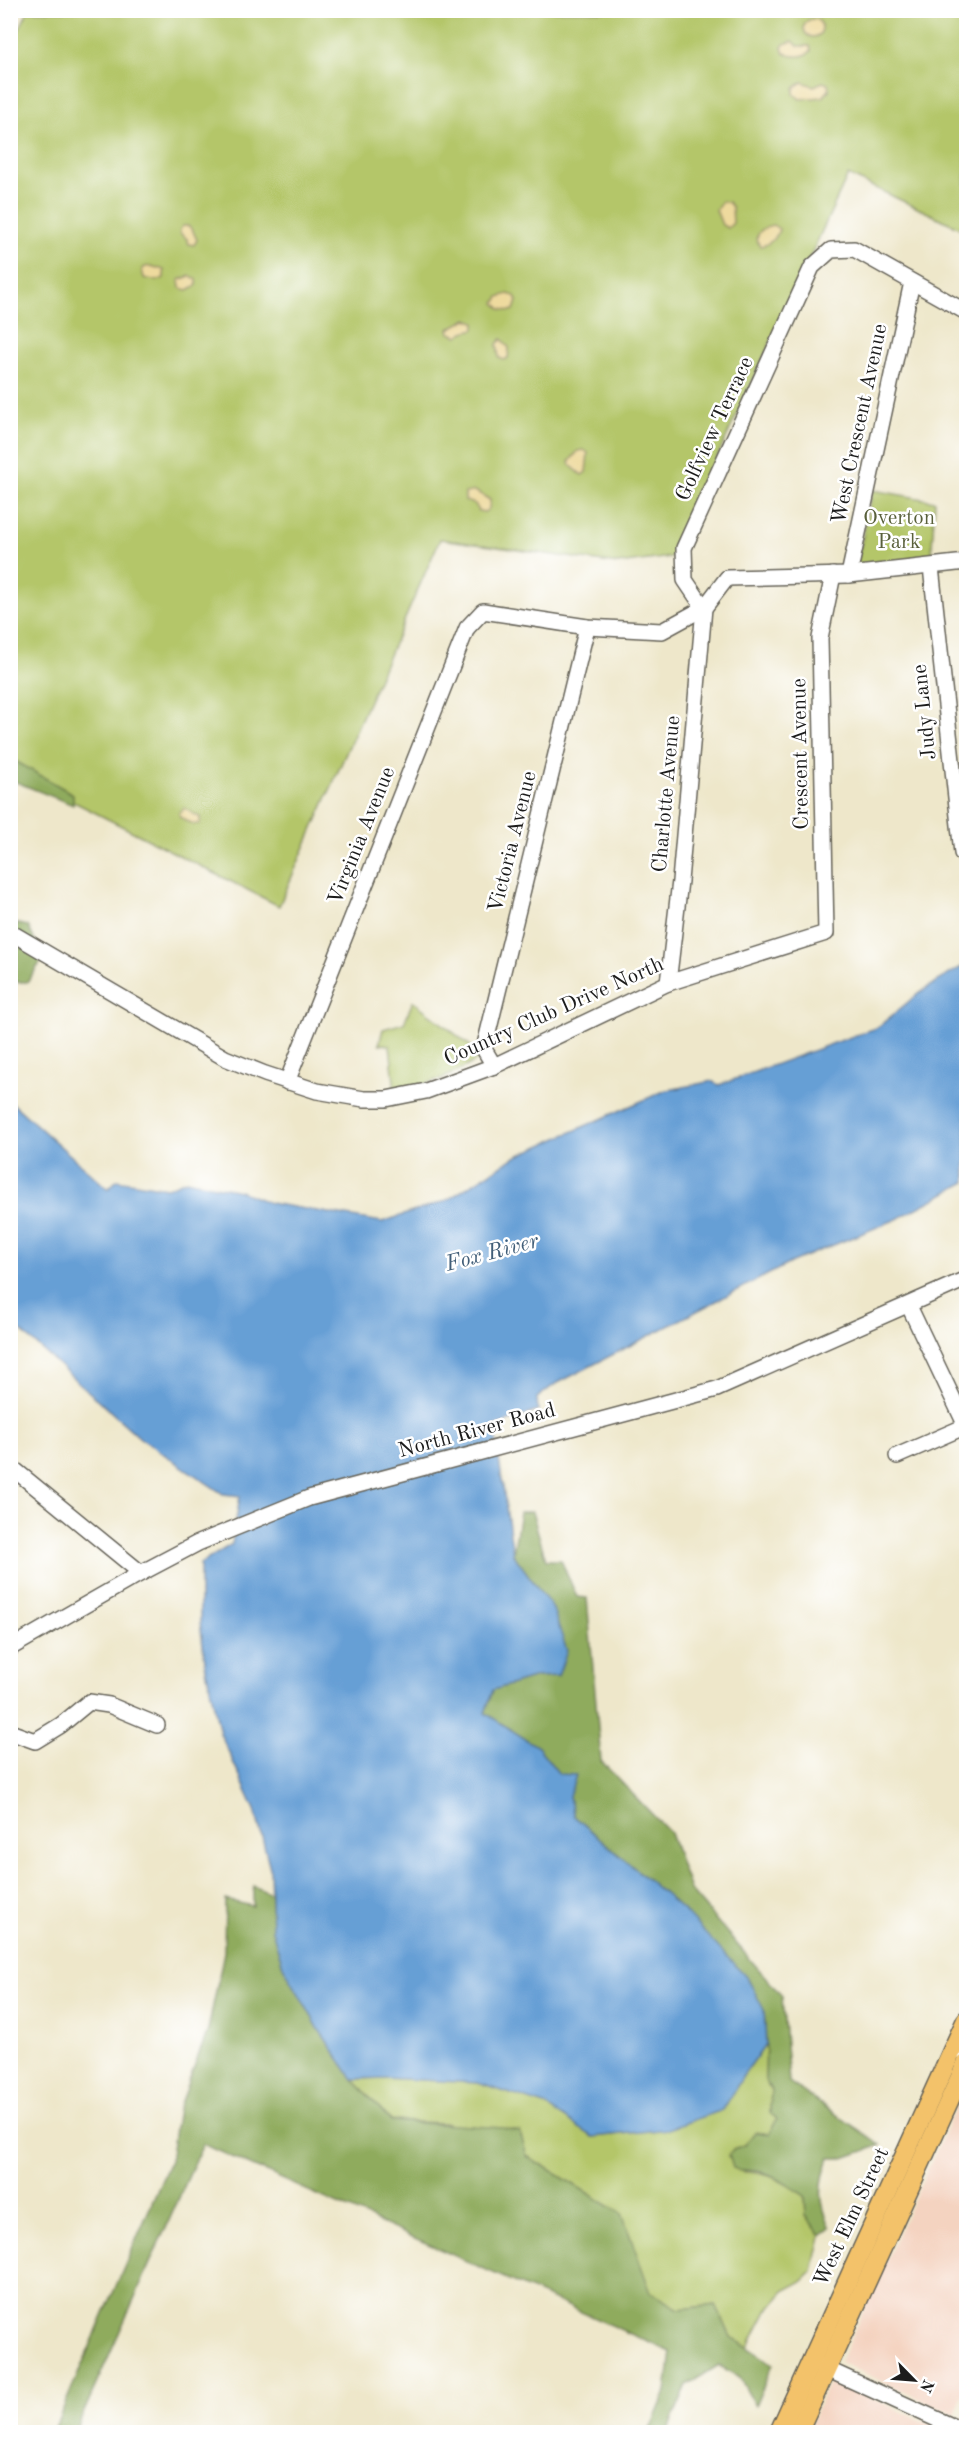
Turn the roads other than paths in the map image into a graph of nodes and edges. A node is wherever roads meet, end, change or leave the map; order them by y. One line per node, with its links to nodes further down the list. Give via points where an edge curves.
1 (912, 282): 2 (street); 6 (street, West Crescent Avenue); 7 (street, Golfview Terrace, via 854,249 831,250 812,267 684,548 685,580)
2 (966, 312)
3 (966, 562): 4 (street)
4 (931, 567): 6 (street); 9 (street, Judy Lane)
5 (833, 575): 6 (street); 7 (street, via 727,578); 11 (street, Crescent Avenue, via 820,638)
6 (849, 575)
7 (704, 608): 8 (street, via 662,631); 12 (street, Charlotte Avenue)
8 (587, 627): 13 (street, Victoria Avenue, via 484,1049); 14 (street, Virginia Avenue, via 483,611 466,628)
9 (964, 856)
10 (10, 932): 14 (street, Country Club Drive North, via 225,1058)
11 (826, 933): 12 (street, Country Club Drive North)
12 (668, 982): 13 (street, Country Club Drive North)
13 (494, 1066): 14 (street, Country Club Drive North, via 426,1091 386,1100 339,1095)
14 (287, 1082)
15 (966, 1279): 16 (street, North River Road)
16 (909, 1306): 17 (street); 20 (street, North River Road, via 717,1389 309,1498 198,1543)
17 (966, 1426): 18 (street)
18 (897, 1456)
19 (10, 1466): 20 (street)
20 (141, 1572): 21 (street, North River Road)
21 (10, 1648)
22 (158, 1725): 23 (street, via 109,1705 89,1702 35,1741)
23 (10, 1732)
24 (966, 2020): 25 (main road, West Elm Street)
25 (960, 2051): 27 (main road, West Elm Street)
26 (966, 2064): 27 (main road, West Elm Street)
27 (820, 2366): 28 (main road, West Elm Street); 29 (main road, West Elm Street); 30 (street)
28 (779, 2433)
29 (798, 2433)
30 (965, 2433)

